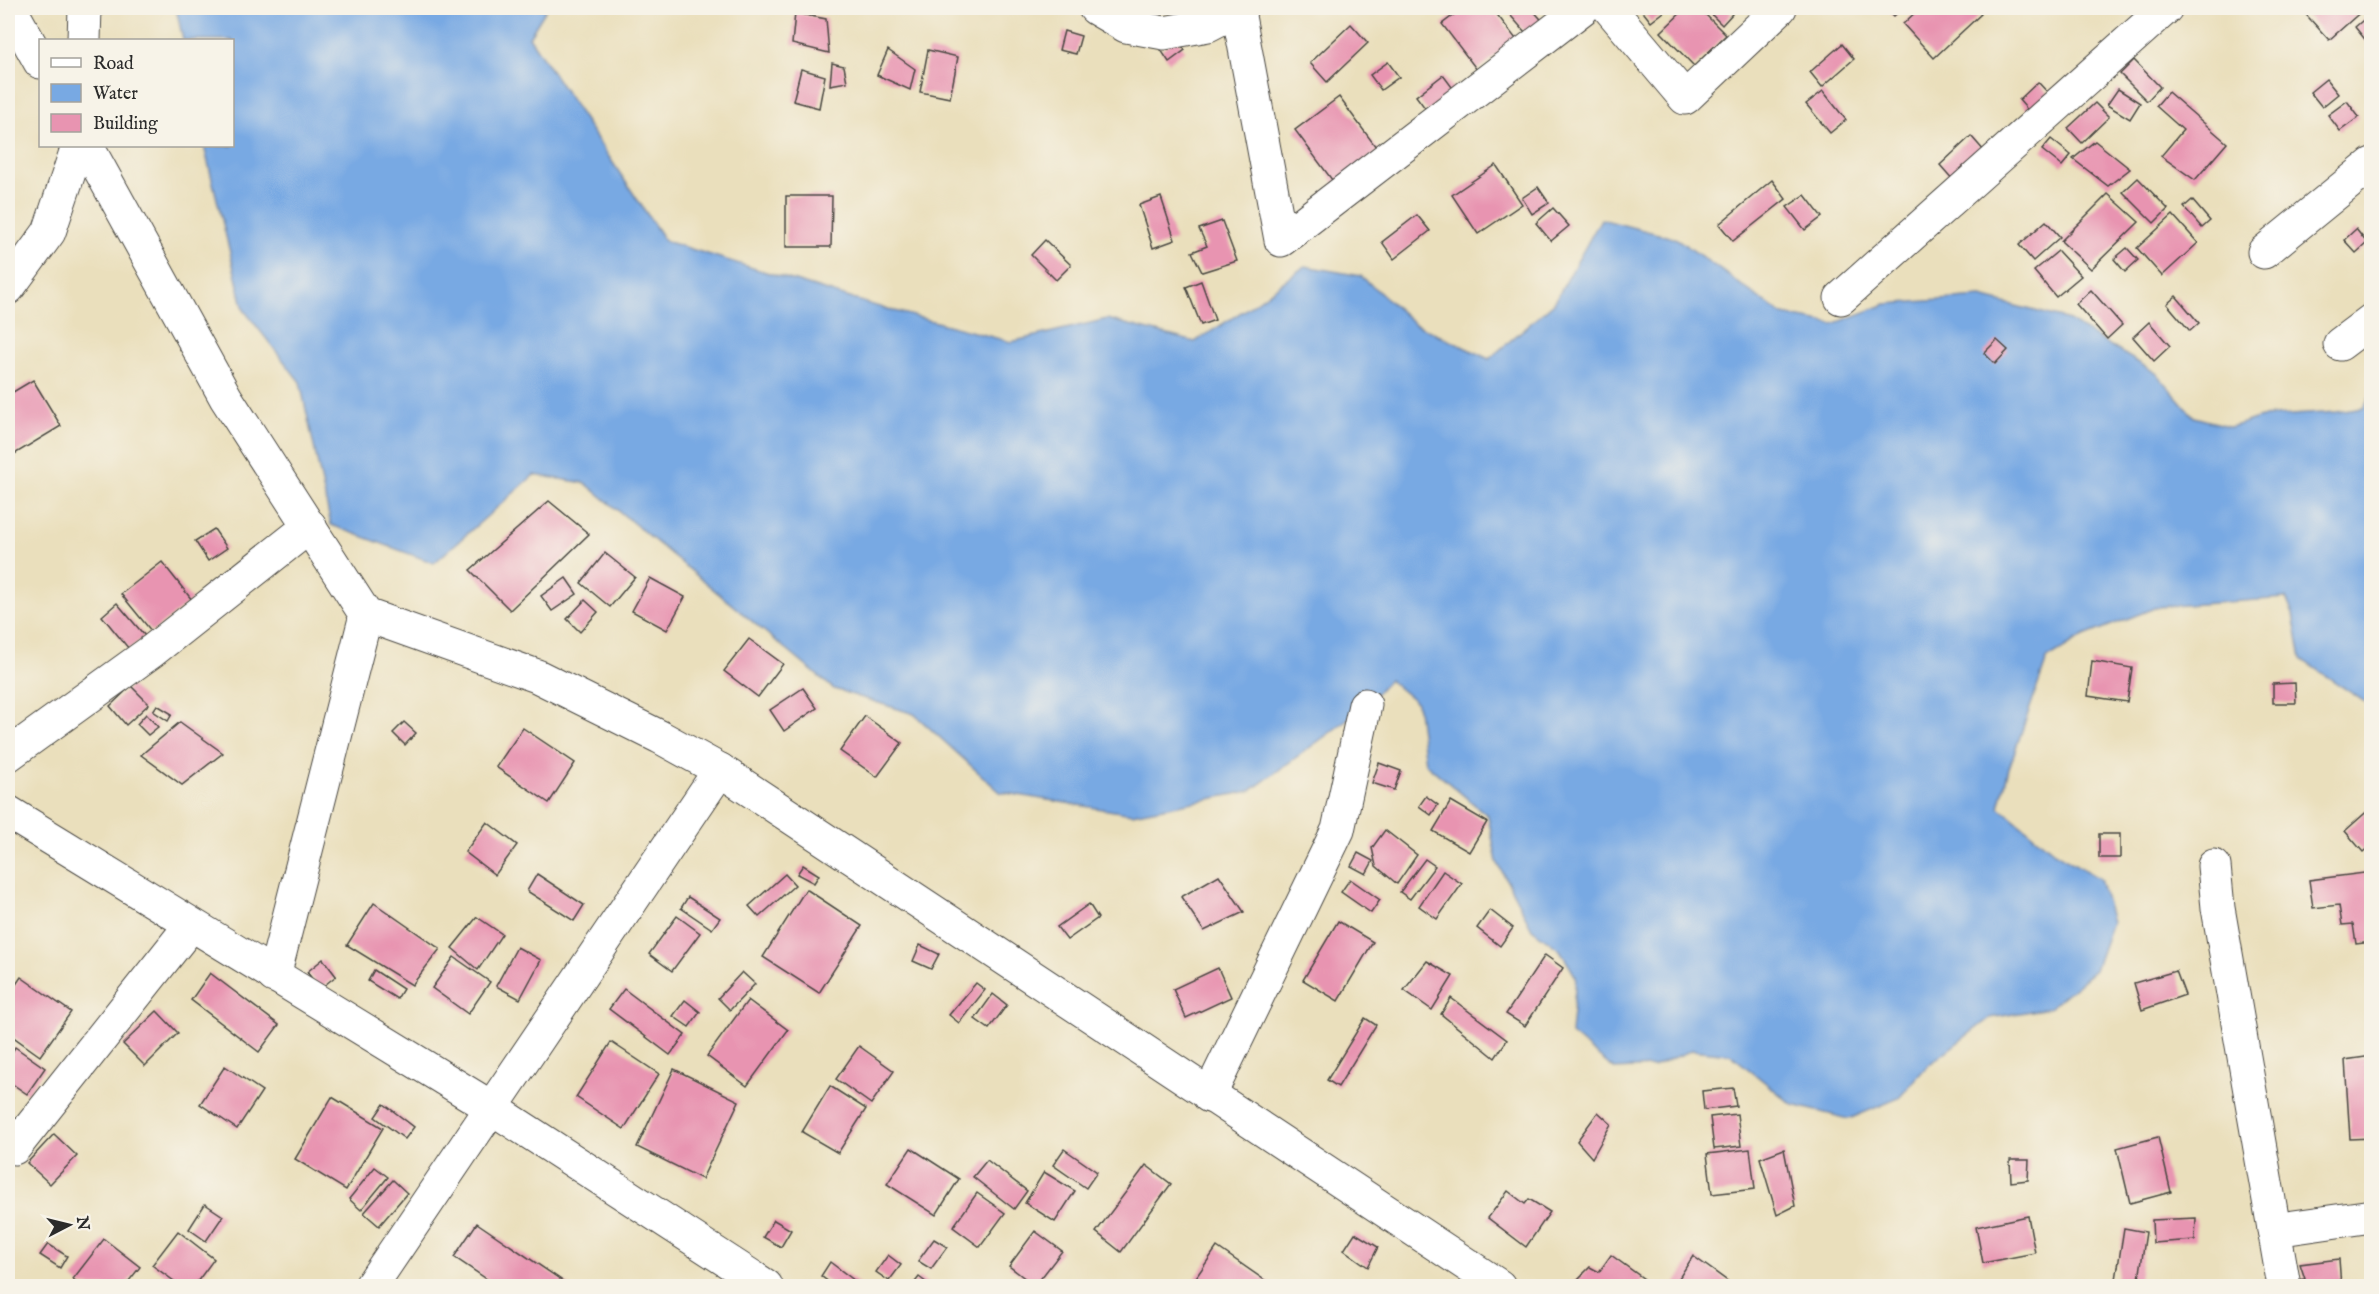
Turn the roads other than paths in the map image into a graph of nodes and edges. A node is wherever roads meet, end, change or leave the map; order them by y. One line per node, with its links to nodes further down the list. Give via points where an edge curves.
1 (10, 8): 10 (street)
2 (85, 8): 9 (street)
3 (1095, 8): 8 (street, via 1126,26 1164,33 1208,25)
4 (1583, 8): 8 (street, via 1281,240)
5 (1609, 8): 6 (street, via 1684,98)
6 (1780, 8)
7 (2166, 8): 16 (street)
8 (1239, 9)
9 (84, 39)
10 (39, 60)
11 (78, 147): 15 (street, via 49,232)
12 (88, 147): 19 (street, via 226,398)
13 (2372, 164): 14 (street)
14 (2264, 252)
15 (8, 288)
16 (1840, 297)
17 (2372, 320): 18 (street)
18 (2340, 344)
19 (310, 526): 20 (street); 22 (street, via 152,651)
20 (366, 615): 23 (street, via 537,676); 27 (street)
21 (1365, 705): 28 (street, via 1338,830)
22 (8, 755)
23 (720, 770): 28 (street); 29 (street)
24 (8, 812): 26 (street)
25 (2214, 866): 32 (street)
26 (191, 925): 27 (street); 30 (street, via 14,1148)
27 (274, 976): 29 (street)
28 (1209, 1096): 35 (street)
29 (492, 1108): 33 (street); 34 (street)
30 (8, 1143)
31 (2372, 1216): 32 (street)
32 (2274, 1230): 36 (street)
33 (371, 1287)
34 (766, 1287)
35 (1499, 1287)
36 (2284, 1287)

